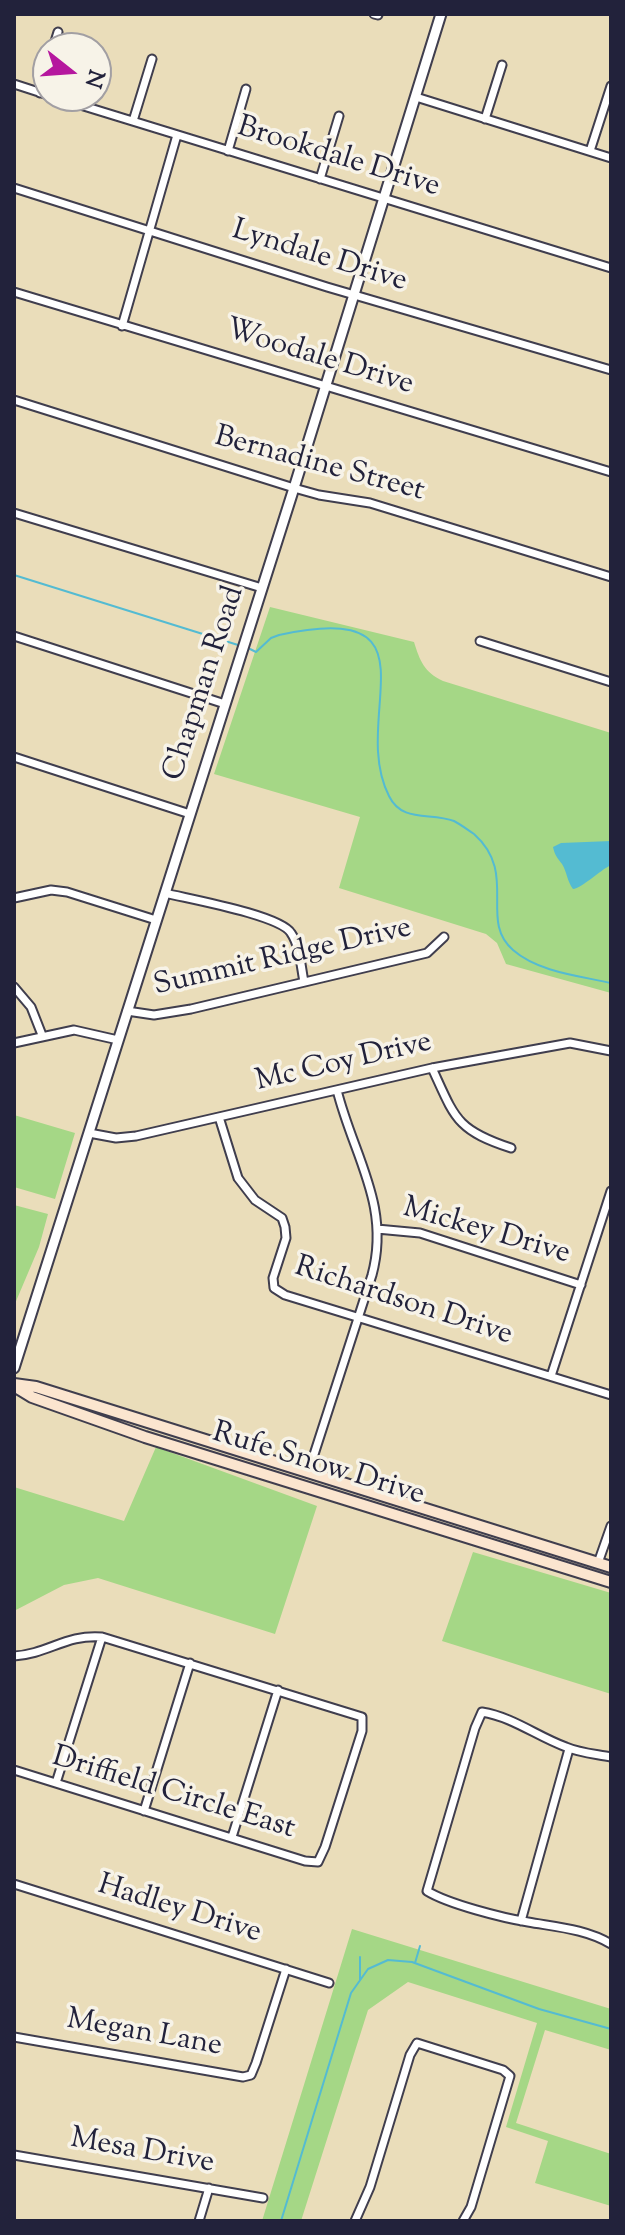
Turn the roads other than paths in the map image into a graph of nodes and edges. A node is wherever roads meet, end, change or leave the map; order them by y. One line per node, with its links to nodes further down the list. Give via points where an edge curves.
1 (441, 14): 6 (street, Chapman Road)
2 (152, 59): 10 (street)
3 (502, 65): 9 (street)
4 (611, 86): 13 (street)
5 (246, 89): 12 (street)
6 (416, 97): 9 (street); 17 (street, Chapman Road)
7 (103, 112): 10 (street, Brookdale Drive)
8 (339, 116): 15 (street)
9 (485, 119): 13 (street)
10 (133, 121): 11 (street, Brookdale Drive)
11 (177, 135): 12 (street, Brookdale Drive); 18 (street)
12 (228, 151): 15 (street, Brookdale Drive)
13 (590, 151): 14 (street)
14 (611, 158)
15 (320, 179): 17 (street, Brookdale Drive)
16 (14, 188): 18 (street, Lyndale Drive)
17 (385, 199): 19 (street, Brookdale Drive); 21 (street, Chapman Road)
18 (150, 231): 21 (street, Lyndale Drive); 22 (street)
19 (611, 268)
20 (14, 292): 22 (street, Woodale Drive)
21 (355, 294): 23 (street, Lyndale Drive); 24 (street, Chapman Road)
22 (122, 326): 24 (street, Woodale Drive)
23 (611, 370)
24 (326, 386): 26 (street, Woodale Drive); 27 (street, Chapman Road)
25 (14, 400): 27 (street, Bernadine Street)
26 (611, 472)
27 (294, 488): 29 (street, Bernadine Street, via 370,503); 30 (street, Chapman Road)
28 (14, 513): 30 (street)
29 (611, 577)
30 (262, 588): 34 (street, Chapman Road)
31 (14, 636): 34 (street)
32 (480, 641): 33 (street)
33 (611, 682)
34 (225, 704): 36 (street, Chapman Road)
35 (14, 757): 36 (street)
36 (190, 814): 37 (street, Chapman Road)
37 (165, 893): 39 (street, Chapman Road); 41 (street, via 285,927 297,947)
38 (14, 898): 39 (street, via 67,892)
39 (156, 920): 43 (street, Chapman Road)
40 (444, 937): 41 (street, Summit Ridge Drive, via 427,953)
41 (304, 982): 43 (street, Summit Ridge Drive, via 167,1013)
42 (14, 987): 44 (street, via 31,1007)
43 (127, 1011): 45 (street, Chapman Road)
44 (42, 1035): 45 (street, via 74,1030); 46 (street)
45 (118, 1040): 51 (street, Chapman Road)
46 (14, 1043)
47 (611, 1051): 48 (street, Mc Coy Drive, via 570,1043)
48 (432, 1068): 49 (street, Mc Coy Drive); 52 (street, via 459,1123)
49 (337, 1090): 50 (street, Mc Coy Drive); 54 (street, via 374,1196)
50 (219, 1117): 51 (street, Mc Coy Drive, via 136,1136); 56 (street, Richardson Drive, via 238,1178 255,1200 282,1218 285,1227 274,1288)
51 (89, 1133): 57 (street, Chapman Road)
52 (511, 1148)
53 (611, 1191): 55 (street)
54 (377, 1229): 55 (street, Mickey Drive, via 420,1233); 56 (street, via 377,1258)
55 (581, 1285): 58 (street)
56 (359, 1317): 58 (street, Richardson Drive); 61 (street)
57 (14, 1368)
58 (551, 1376): 60 (street, Richardson Drive)
59 (14, 1385): 61 (main road, Rufe Snow Drive, via 36,1387); 65 (main road, Rufe Snow Drive, via 32,1397 145,1437)
60 (611, 1395)
61 (308, 1473): 63 (main road, Rufe Snow Drive)
62 (611, 1526): 63 (street)
63 (598, 1563): 64 (main road, Rufe Snow Drive)
64 (611, 1567)
65 (611, 1582)
66 (102, 1637): 67 (street, via 83,1635); 68 (street); 73 (street)
67 (14, 1656)
68 (190, 1663): 69 (street); 74 (street)
69 (278, 1690): 75 (street); 75 (street, Driffield Circle East, via 362,1717 362,1731 318,1862)
70 (569, 1749): 71 (street); 77 (street); 77 (street, via 482,1712 427,1891)
71 (611, 1757)
72 (14, 1770): 73 (street, Driffield Circle East)
73 (56, 1783): 74 (street, Driffield Circle East)
74 (144, 1811): 75 (street, Driffield Circle East)
75 (232, 1837)
76 (14, 1884): 79 (street, Hadley Drive)
77 (521, 1921): 78 (street, via 587,1933)
78 (611, 1944)
79 (286, 1969): 80 (street, Hadley Drive); 81 (street, Megan Lane, via 256,2063 251,2075 243,2077)
80 (329, 1983)
81 (14, 2037)
82 (14, 2155): 83 (street, Mesa Drive)
83 (209, 2188): 84 (street, Mesa Drive); 85 (street)
84 (263, 2198)
85 (199, 2221)
86 (355, 2221): 87 (street, via 417,2043 510,2076)
87 (463, 2221)

